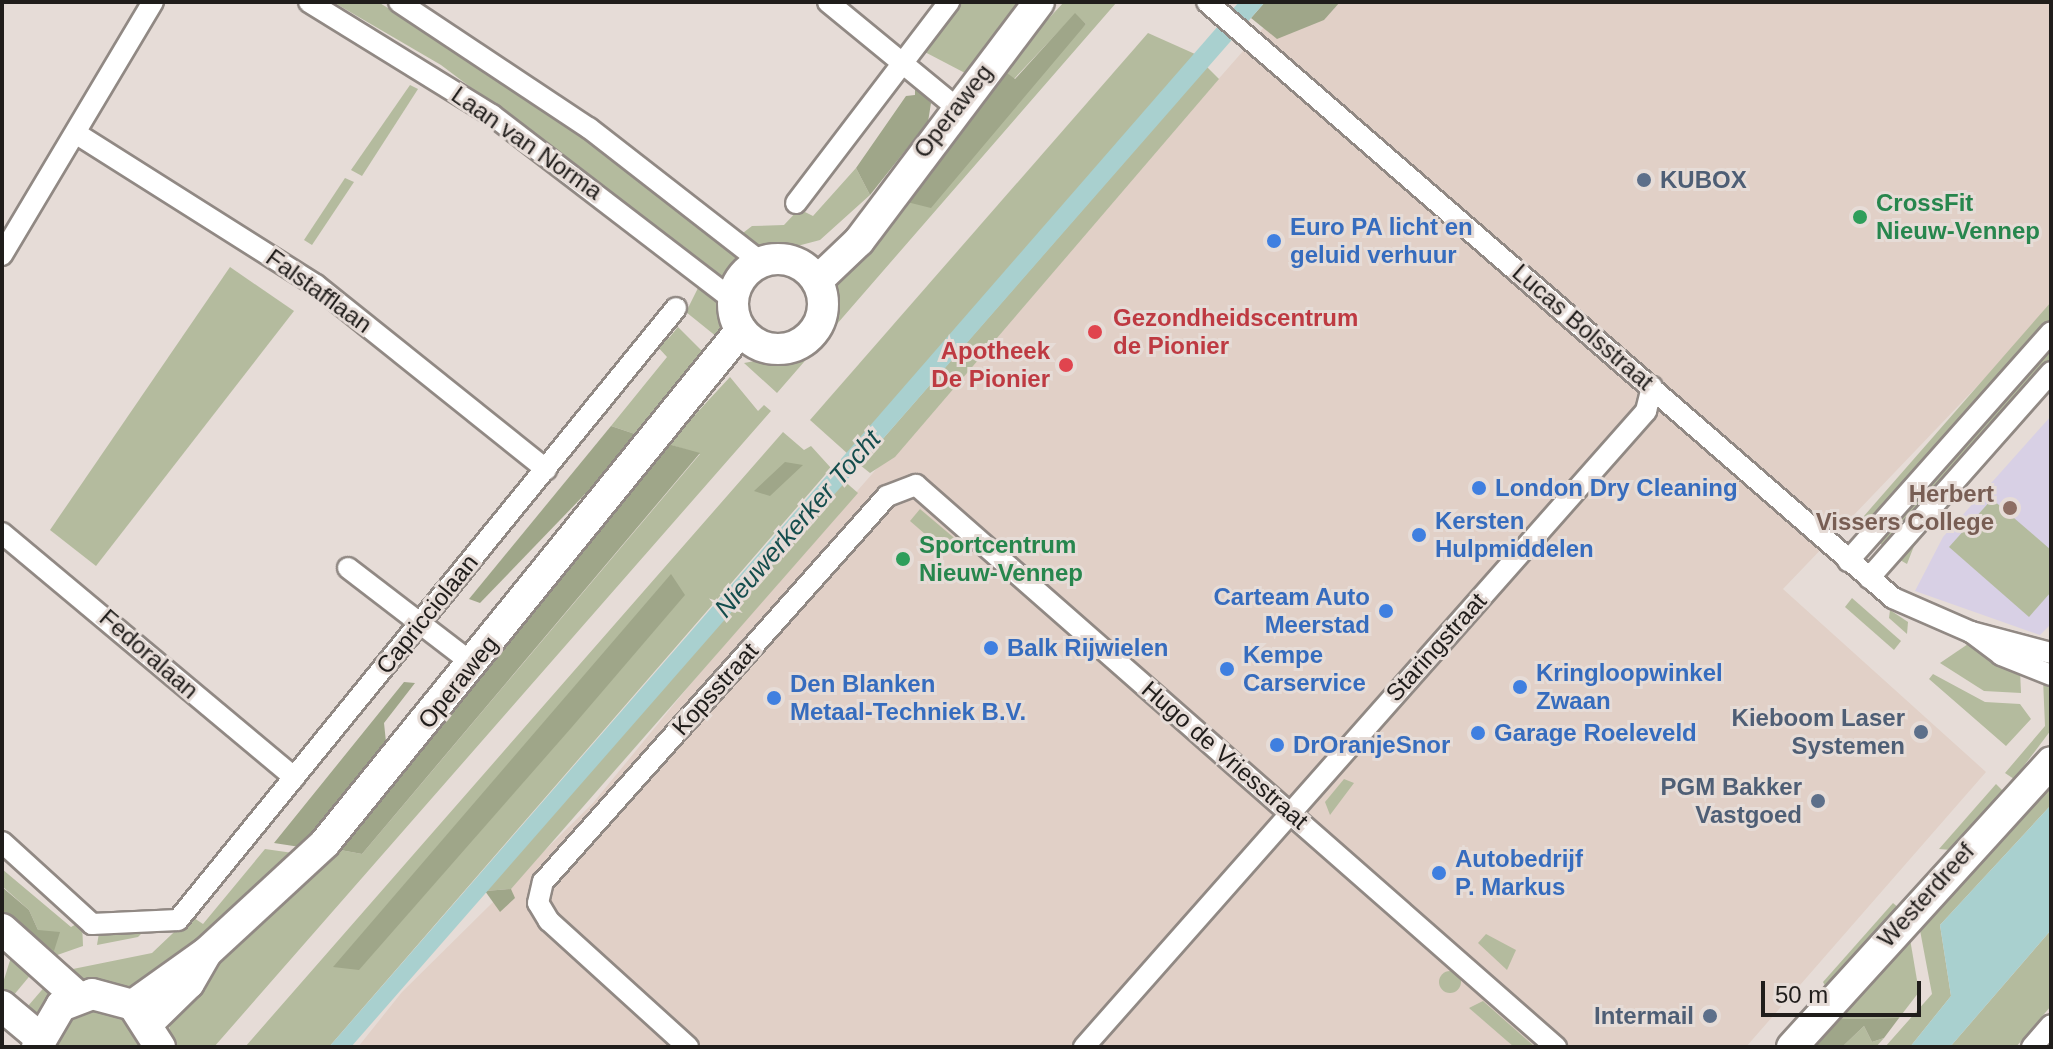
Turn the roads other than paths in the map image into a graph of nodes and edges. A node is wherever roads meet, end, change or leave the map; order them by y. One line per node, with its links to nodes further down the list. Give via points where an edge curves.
1 (153, 2): 10 (street)
2 (309, 2): 15 (street, Laan van Norma, via 492,115)
3 (399, 2): 13 (street, Laan van Norma, via 589,128)
4 (828, 2): 8 (street)
5 (949, 2): 8 (street)
6 (1040, 3): 9 (main road, Operaweg)
7 (1212, 7): 20 (street, Lucas Bolsstraat)
8 (902, 64): 9 (street); 11 (street)
9 (956, 107): 14 (main road, Operaweg, via 870,217 859,241)
10 (77, 134): 12 (street); 21 (street, Falstafflaan, via 316,285)
11 (796, 203)
12 (2, 255)
13 (761, 262): 14 (main road); 15 (main road, via 742,277)
14 (810, 273): 18 (main road, via 824,306 815,331 794,347)
15 (733, 300): 18 (main road)
16 (676, 308): 21 (street, Capricciolaan)
17 (2051, 332): 24 (street)
18 (748, 337): 30 (main road, Operaweg, via 707,366 693,395)
19 (2051, 372): 26 (street)
20 (1652, 387): 24 (street, Lucas Bolsstraat); 35 (street, Staringstraat, via 1646,411)
21 (546, 469): 27 (street, Capricciolaan)
22 (887, 496): 35 (street, Hugo de Vriesstraat, via 916,485); 43 (street, Kopsstraat, via 543,882 538,903 549,921)
23 (2, 533): 34 (street, Fedoralaan)
24 (1848, 561): 26 (street, Lucas Bolsstraat)
25 (348, 568): 27 (street)
26 (1869, 578): 28 (street, Lucas Bolsstraat, via 1893,598)
27 (419, 624): 30 (street); 34 (street, Capricciolaan)
28 (1971, 632): 29 (street, Lucas Bolsstraat); 31 (street, Lucas Bolsstraat, via 2001,655)
29 (2051, 653)
30 (473, 664): 40 (main road, Operaweg, via 325,843 206,953)
31 (2051, 675)
32 (2051, 740): 33 (main road, Westerdreef)
33 (2040, 770): 46 (main road, Westerdreef)
34 (294, 777): 36 (street, Capricciolaan, via 178,920 92,924)
35 (1289, 811): 44 (street, Staringstraat); 45 (street, Hugo de Vriesstraat)
36 (2, 842)
37 (2, 930): 38 (main road)
38 (78, 997): 40 (main road, via 106,995); 42 (main road, via 48,1019)
39 (2, 1006): 42 (main road)
40 (147, 1024)
41 (2051, 1025): 47 (street)
42 (38, 1042)
43 (688, 1047)
44 (1084, 1047)
45 (1556, 1047)
46 (1792, 1047)
47 (2032, 1047)

